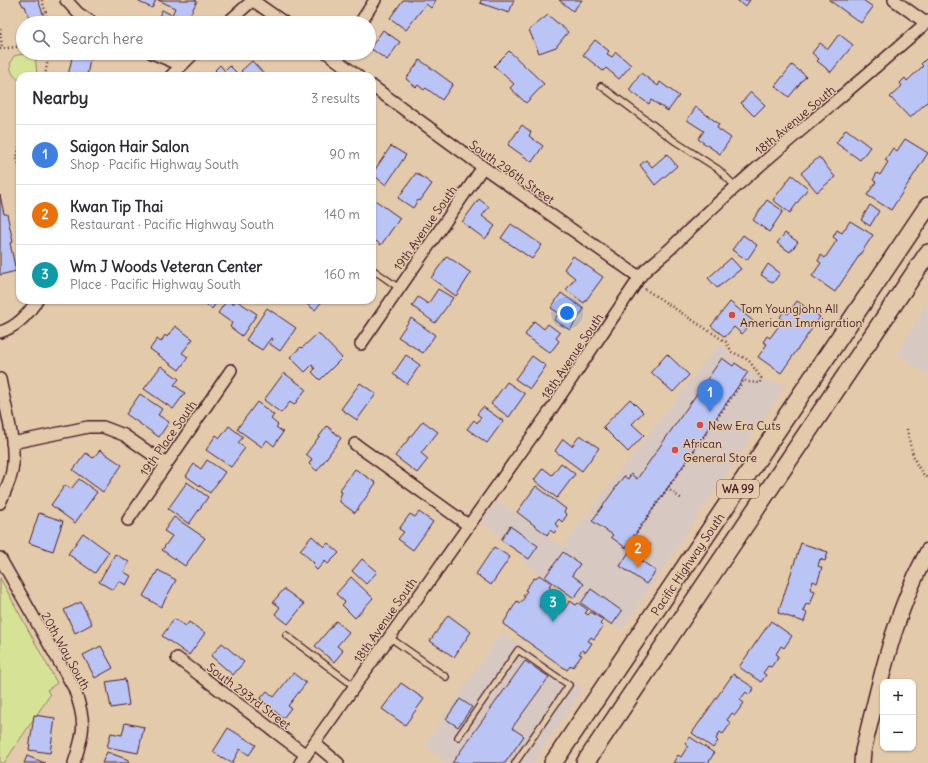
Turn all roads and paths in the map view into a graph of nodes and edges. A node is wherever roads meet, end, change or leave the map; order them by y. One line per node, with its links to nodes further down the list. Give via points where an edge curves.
1 (42, 0): 6 (path)
2 (66, 0): 7 (street)
3 (253, 0): 8 (street); 9 (street)
4 (375, 0): 10 (street)
5 (894, 0): 11 (street)
6 (47, 16)
7 (83, 16)
8 (235, 16)
9 (275, 16)
10 (365, 16)
11 (927, 22): 26 (street, 18th Avenue South)
12 (0, 30): 14 (path)
13 (16, 47): 14 (path)
14 (1, 49)
15 (48, 60): 20 (path)
16 (169, 60): 19 (street)
17 (186, 60): 19 (street)
18 (340, 60): 22 (street)
19 (181, 65): 21 (street)
20 (46, 72)
21 (175, 72)
22 (353, 72)
23 (600, 86): 26 (lane, via 676,142 718,169)
24 (376, 89): 25 (street, South 296th Street)
25 (483, 167): 30 (street, South 296th Street); 31 (street, 19th Avenue South)
26 (736, 187): 30 (street, 18th Avenue South)
27 (926, 213): 55 (main road, Pacific Highway South / WA 99)
28 (928, 254): 64 (main road, WA 99)
29 (376, 272): 31 (lane)
30 (638, 280): 42 (path, via 726,342 732,352 750,362 761,378 760,383 744,380); 46 (street, 18th Avenue South, via 548,414)
31 (399, 288): 34 (street, 19th Avenue South)
32 (35, 304): 33 (street, via 20,322)
33 (0, 332)
34 (361, 344)
35 (231, 370): 40 (street, 19th Place South)
36 (0, 379): 38 (street)
37 (906, 429): 41 (path, via 915,462)
38 (12, 443): 40 (street, via 88,427 103,427 124,435); 44 (street, via 12,472)
39 (355, 444): 46 (street)
40 (166, 464): 45 (street, 19th Place South)
41 (928, 479)
42 (667, 488): 43 (path); 47 (path, via 629,543 633,546)
43 (683, 500)
44 (0, 503)
45 (128, 520)
46 (468, 525): 51 (street, 18th Avenue South)
47 (651, 545)
48 (928, 551): 65 (street, via 899,615)
49 (0, 558): 59 (street, 20th Way South, via 74,688 80,704 83,714 82,740)
50 (286, 635): 54 (lane)
51 (389, 637): 53 (lane); 54 (street, 18th Avenue South)
52 (177, 658): 58 (street, South 293rd Street)
53 (446, 677)
54 (354, 686): 57 (street, 18th Avenue South)
55 (594, 703): 62 (main road, Pacific Highway South / WA 99); 63 (main road)
56 (458, 736): 61 (lane, via 518,650 569,685)
57 (314, 742): 58 (street, 18th Avenue South); 60 (street)
58 (303, 759)
59 (74, 763)
60 (338, 763)
61 (515, 763)
62 (553, 763)
63 (566, 763)
64 (586, 763)
65 (862, 763)

